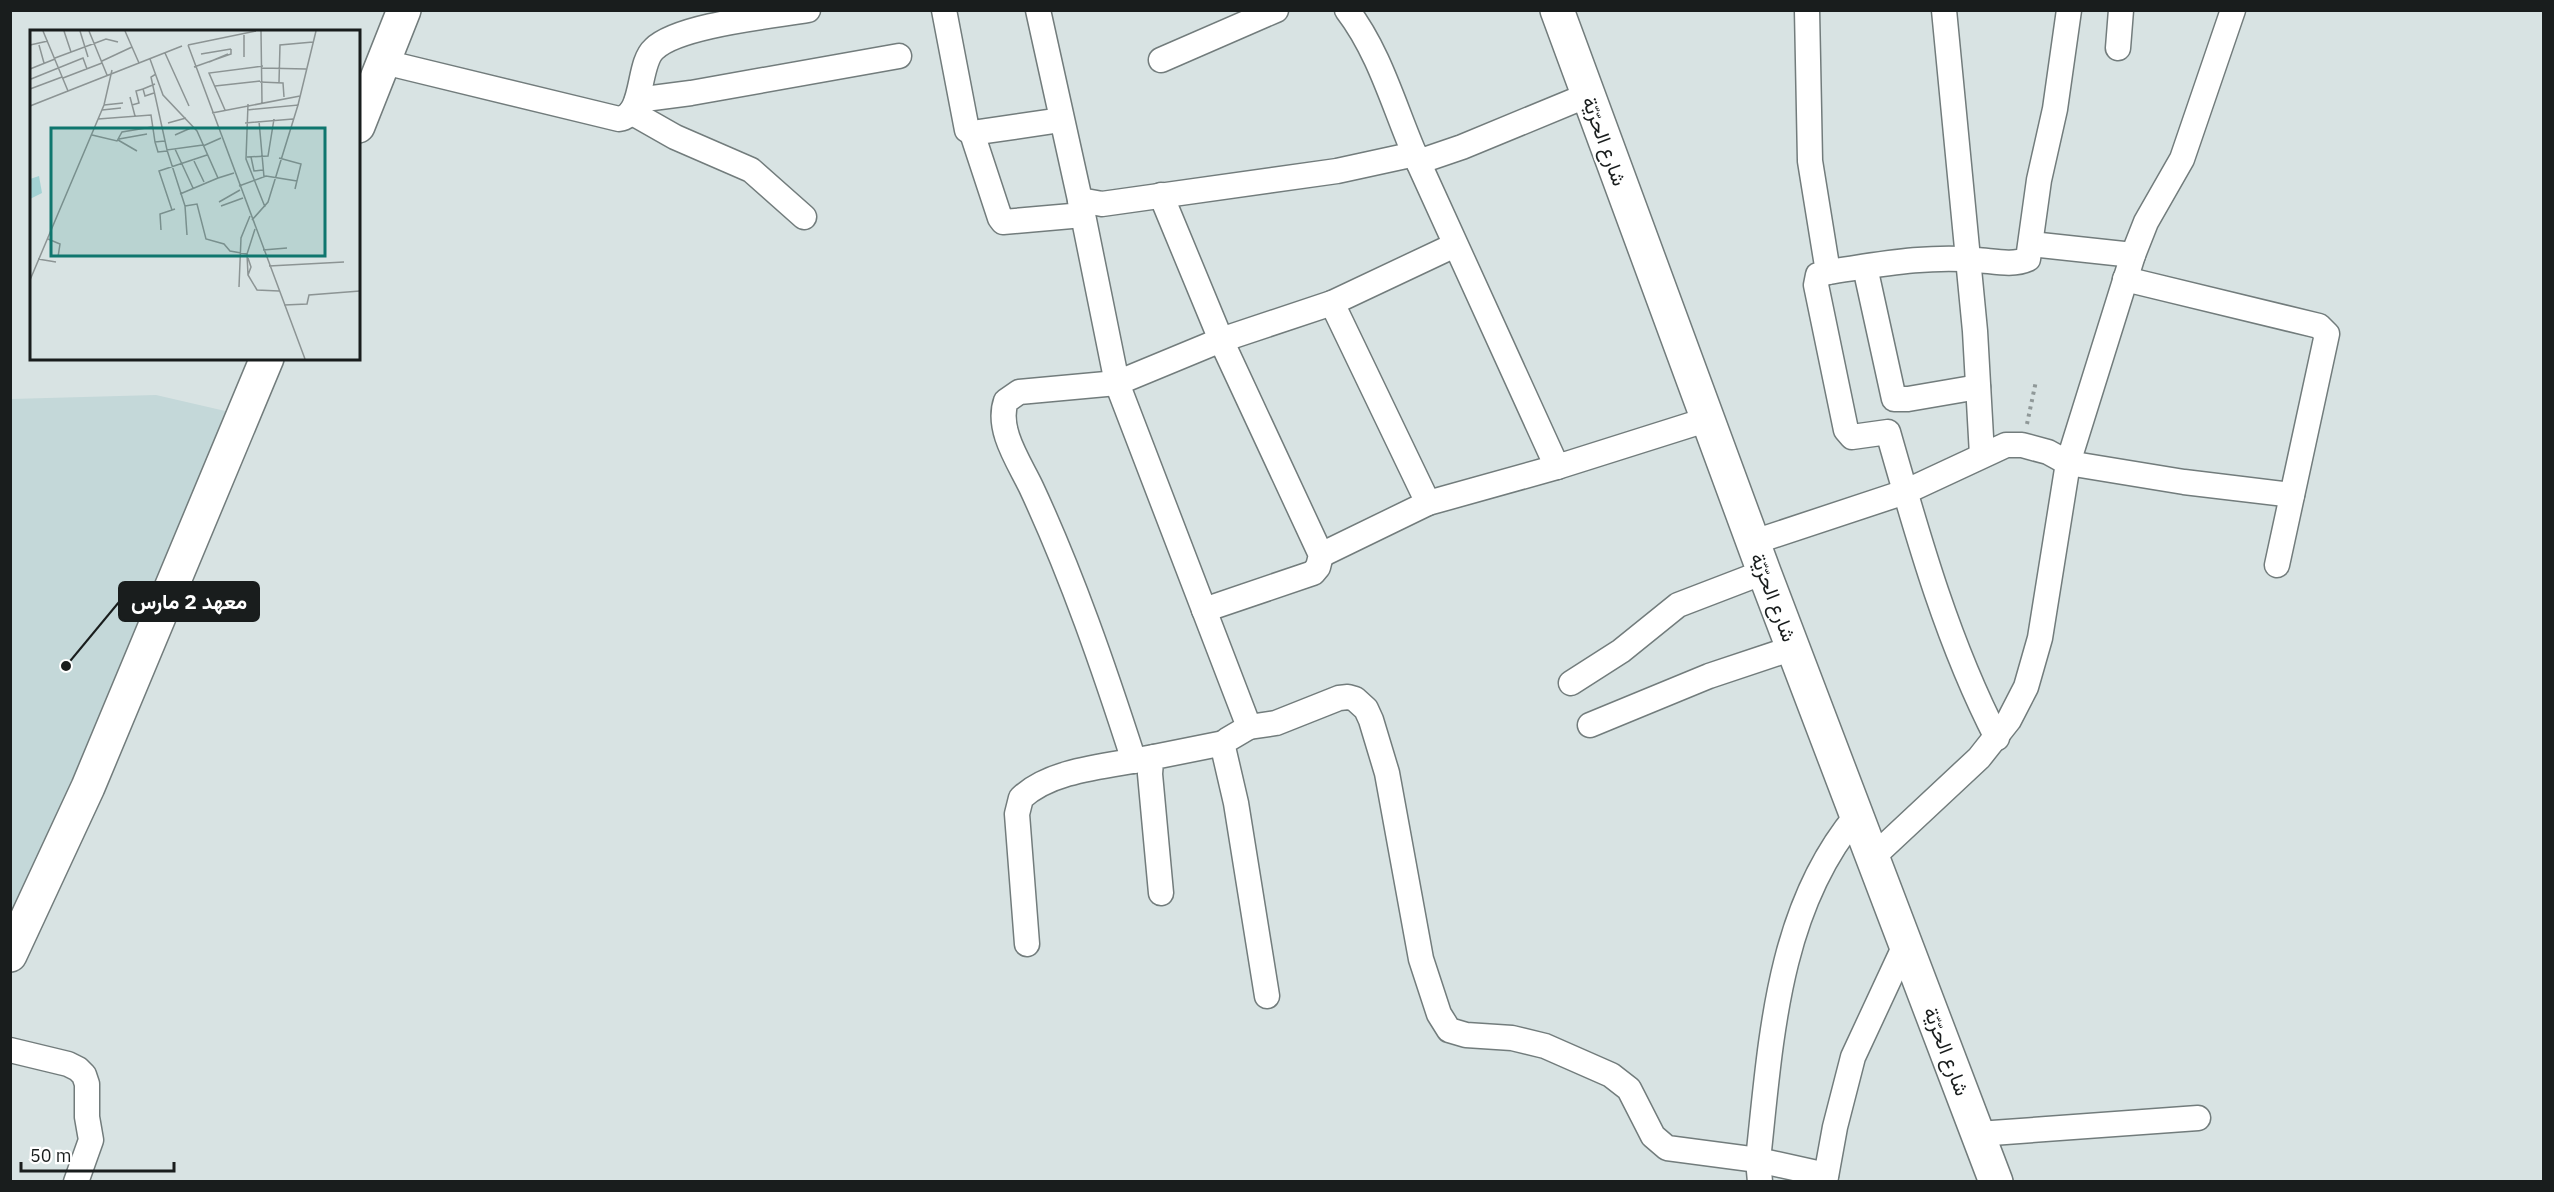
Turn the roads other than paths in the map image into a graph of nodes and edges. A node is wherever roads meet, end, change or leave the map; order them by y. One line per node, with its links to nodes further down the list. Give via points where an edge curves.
1 (404, 10): 16 (main road)
2 (808, 10): 18 (street, via 732,22 667,39 649,54)
3 (944, 10): 21 (street, via 966,127)
4 (1038, 10): 19 (street)
5 (1276, 10): 15 (street)
6 (1347, 10): 22 (street, via 1372,53)
7 (1557, 10): 17 (main road, شارع الحرّيّة)
8 (1807, 10): 31 (street, via 1810,161)
9 (1944, 10): 29 (street)
10 (2070, 10): 26 (street)
11 (2121, 10): 13 (street)
12 (2233, 10): 28 (street, via 2182,159)
13 (2118, 48)
14 (899, 56): 18 (street)
15 (1161, 60)
16 (384, 62): 18 (street, via 613,119 624,118); 20 (main road)
17 (1588, 95): 22 (street, via 1462,147); 39 (main road, شارع الحرّيّة)
18 (634, 106): 25 (street, via 675,137 751,170)
19 (1061, 120): 21 (street); 24 (street)
20 (360, 121)
21 (972, 133): 24 (street, via 1003,222)
22 (1417, 158): 23 (street); 27 (street)
23 (1161, 195): 24 (street); 34 (street)
24 (1082, 208): 36 (street)
25 (804, 216)
26 (2031, 244): 28 (street); 29 (street, via 2028,259 2021,262)
27 (1455, 246): 33 (street); 43 (street)
28 (2133, 255): 32 (street)
29 (1968, 259): 30 (street); 37 (street)
30 (1865, 267): 31 (street); 38 (street)
31 (1828, 272): 40 (street, via 1818,275 1816,285 1846,430 1858,438)
32 (2125, 279): 42 (street); 45 (street, via 2319,326 2325,331 2326,344)
33 (1332, 303): 34 (street); 46 (street)
34 (1221, 340): 36 (street); 47 (street)
35 (266, 360): 63 (main road, via 88,787)
36 (1117, 383): 50 (street); 57 (street, via 1018,392 1006,401 1004,423)
37 (1978, 387): 38 (street); 41 (street)
38 (1894, 399): 40 (street, via 1898,428)
39 (1709, 419): 43 (street); 48 (main road, شارع الحرّيّة)
40 (1888, 432): 44 (street)
41 (1982, 455): 42 (street, via 2007,445 2022,445); 44 (street)
42 (2068, 463): 45 (street); 55 (street, via 2032,670 2017,707)
43 (1557, 467): 46 (street)
44 (1905, 492): 48 (street); 55 (street, via 1944,618 1964,672)
45 (2292, 495): 49 (street)
46 (1428, 503): 47 (street)
47 (1321, 555): 50 (street, via 1312,573)
48 (1759, 557): 51 (main road, شارع الحرّيّة); 52 (street, via 1678,605 1621,651)
49 (2277, 565)
50 (1204, 610): 54 (street)
51 (1793, 648): 53 (street, via 1709,676); 58 (main road, شارع الحرّيّة)
52 (1571, 683)
53 (1590, 725)
54 (1249, 727): 56 (street); 68 (street, via 1275,723 1339,698 1355,699 1366,709 1387,773 1421,959 1439,1014 1449,1030 1545,1046 1611,1075 1629,1089 1653,1136 1667,1148)
55 (1996, 738): 59 (street, via 1954,784)
56 (1224, 743): 57 (street); 64 (street)
57 (1144, 759): 60 (street, via 1151,761); 62 (street, via 1064,775 1042,782 1020,798 1017,814)
58 (1857, 815): 59 (main road, شارع الحرّيّة); 68 (street, via 1817,874 1795,934 1774,1021)
59 (1874, 857): 61 (main road, شارع الحرّيّة)
60 (1161, 893)
61 (1906, 943): 67 (main road, شارع الحرّيّة); 69 (street, via 1853,1057)
62 (1027, 944)
63 (10, 955)
64 (1267, 996)
65 (10, 1050): 70 (street, via 68,1064 84,1075 91,1140)
66 (2198, 1118): 67 (street)
67 (1978, 1134): 71 (main road, شارع الحرّيّة)
68 (1759, 1171): 69 (street)
69 (1826, 1178)
70 (76, 1182)
71 (1996, 1182)

